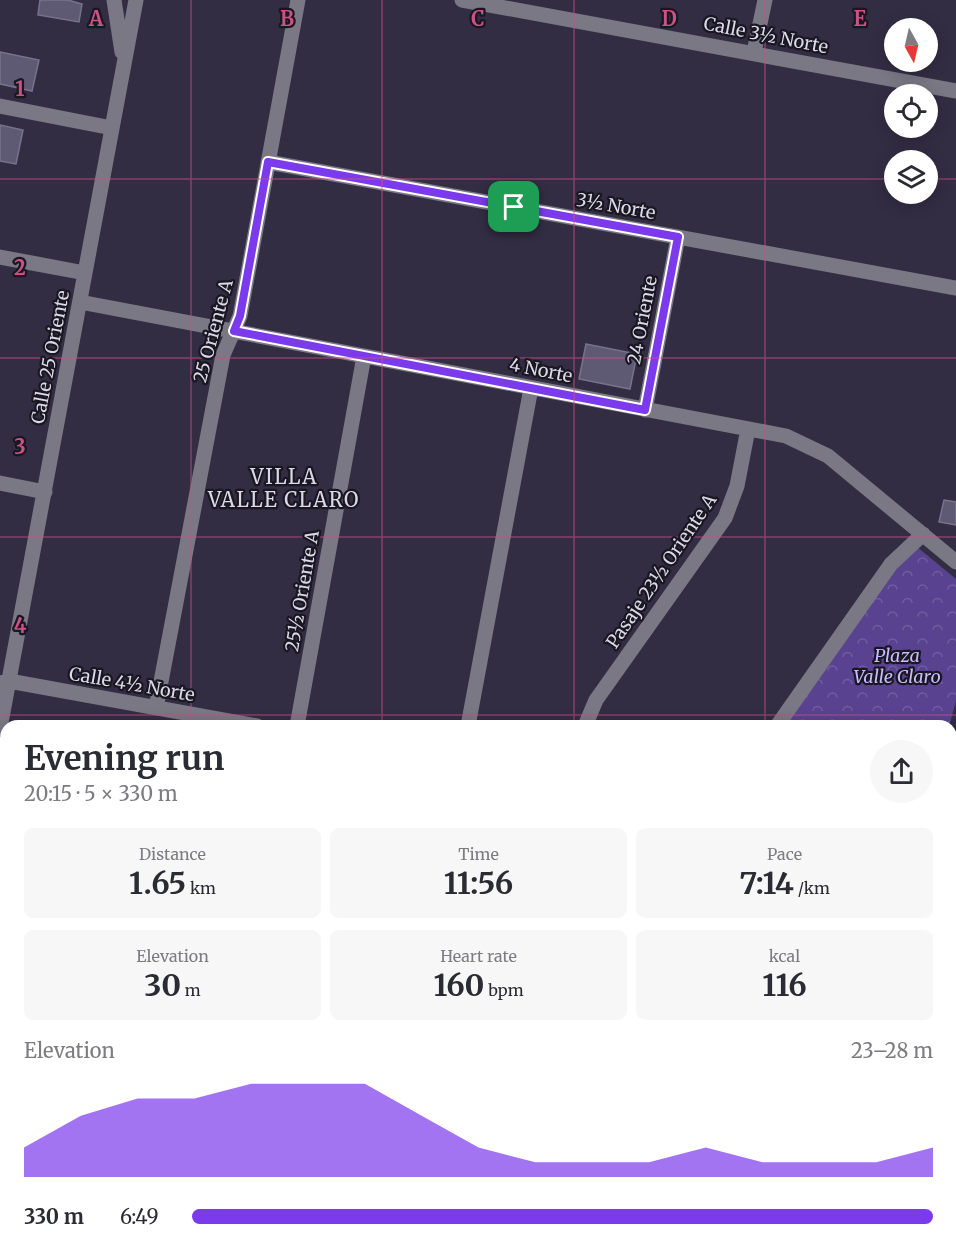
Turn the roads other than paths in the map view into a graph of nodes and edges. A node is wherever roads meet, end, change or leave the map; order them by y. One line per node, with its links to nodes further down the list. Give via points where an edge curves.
1 (114, 0): 7 (street, Calle 25 Oriente)
2 (136, 0): 7 (street, Calle 25 Oriente)
3 (298, 0): 11 (street, 25 Oriente A)
4 (462, 0): 6 (street, Calle 3½ Norte)
5 (765, 0): 6 (street)
6 (754, 52): 8 (street, Calle 3½ Norte)
7 (124, 64): 10 (street, Calle 25 Oriente)
8 (956, 91)
9 (0, 106): 10 (street)
10 (112, 128): 14 (street, Calle 25 Oriente)
11 (268, 162): 12 (street, 3½ Norte); 17 (street, 25 Oriente A)
12 (678, 237): 15 (street, 3½ Norte); 20 (street, 24 Oriente)
13 (0, 257): 14 (street)
14 (85, 273): 16 (street, Calle 25 Oriente)
15 (956, 288)
16 (80, 302): 17 (street, 4 Norte); 23 (street, Calle 25 Oriente)
17 (234, 331): 18 (street, 4 Norte); 27 (street, 25 Oriente A, via 223,355)
18 (364, 356): 19 (street, 4 Norte); 30 (street, 25½ Oriente A)
19 (531, 388): 20 (street, 4 Norte); 31 (street)
20 (645, 410): 21 (street, 4 Norte)
21 (748, 429): 24 (street, 4 Norte, via 786,436 816,448); 32 (street, Pasaje 23½ Oriente A, via 737,486 724,518 596,700)
22 (0, 483): 23 (street)
23 (45, 492): 26 (street, Calle 25 Oriente)
24 (923, 534): 25 (street, 4 Norte); 33 (street, via 891,564)
25 (956, 562)
26 (4, 682): 27 (street, Calle 4½ Norte); 28 (street, Calle 25 Oriente)
27 (156, 708): 29 (street, Calle 4½ Norte)
28 (1, 720)
29 (223, 720)
30 (298, 720)
31 (469, 720)
32 (588, 720)
33 (781, 720)

